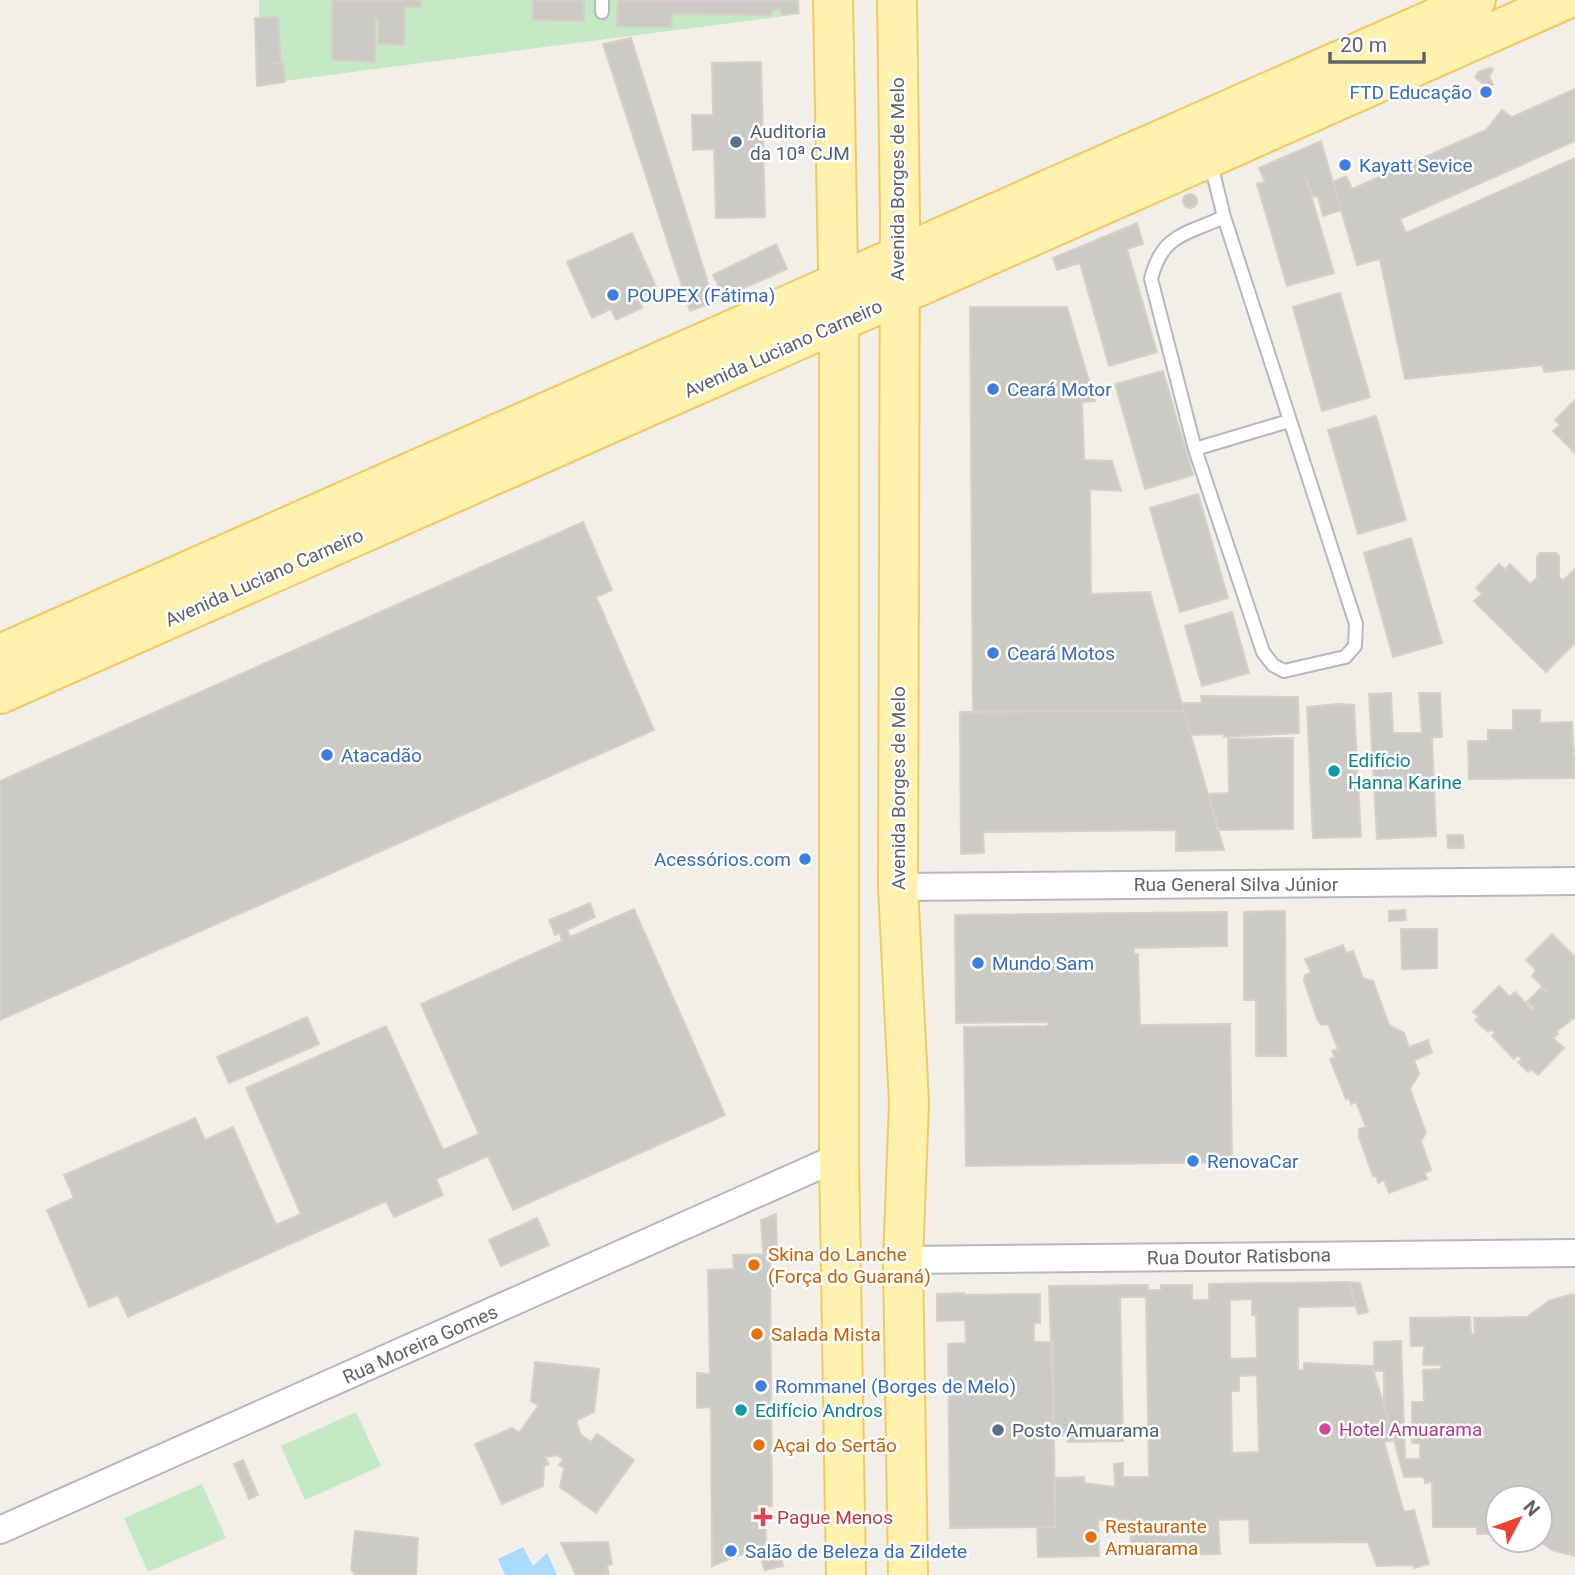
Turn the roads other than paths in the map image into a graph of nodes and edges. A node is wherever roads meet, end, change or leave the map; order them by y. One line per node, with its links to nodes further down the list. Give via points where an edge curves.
1 (833, 0): 9 (main road)
2 (897, 0): 8 (main road, Avenida Borges de Melo)
3 (1476, 0): 5 (main road, Avenida Luciano Carneiro)
4 (1566, 0): 5 (main road, Avenida Luciano Carneiro)
5 (1438, 37): 6 (main road, Avenida Luciano Carneiro); 8 (main road, Avenida Luciano Carneiro)
6 (1209, 158): 7 (lane); 10 (main road, Avenida Luciano Carneiro)
7 (1224, 217): 12 (lane); 13 (lane, via 1164,245 1151,279)
8 (899, 256): 9 (main road, Avenida Luciano Carneiro); 10 (main road, Avenida Borges de Melo)
9 (837, 284): 11 (main road); 14 (main road, Avenida Luciano Carneiro)
10 (898, 296): 11 (main road, Avenida Luciano Carneiro); 17 (main road, Avenida Borges de Melo)
11 (839, 323): 15 (main road, Avenida Luciano Carneiro); 18 (main road)
12 (1289, 421): 13 (lane); 13 (lane, via 1356,624 1354,646 1345,657 1284,671 1263,652)
13 (1195, 449)
14 (0, 654)
15 (0, 694)
16 (1575, 881): 17 (street, Rua General Silva Júnior)
17 (898, 887): 20 (main road, Avenida Borges de Melo, via 909,1103)
18 (839, 1157): 21 (street, Rua Moreira Gomes); 22 (main road)
19 (1575, 1252): 20 (street, Rua Doutor Ratisbona)
20 (903, 1259): 23 (main road, Avenida Borges de Melo)
21 (0, 1530)
22 (846, 1575)
23 (908, 1575)

